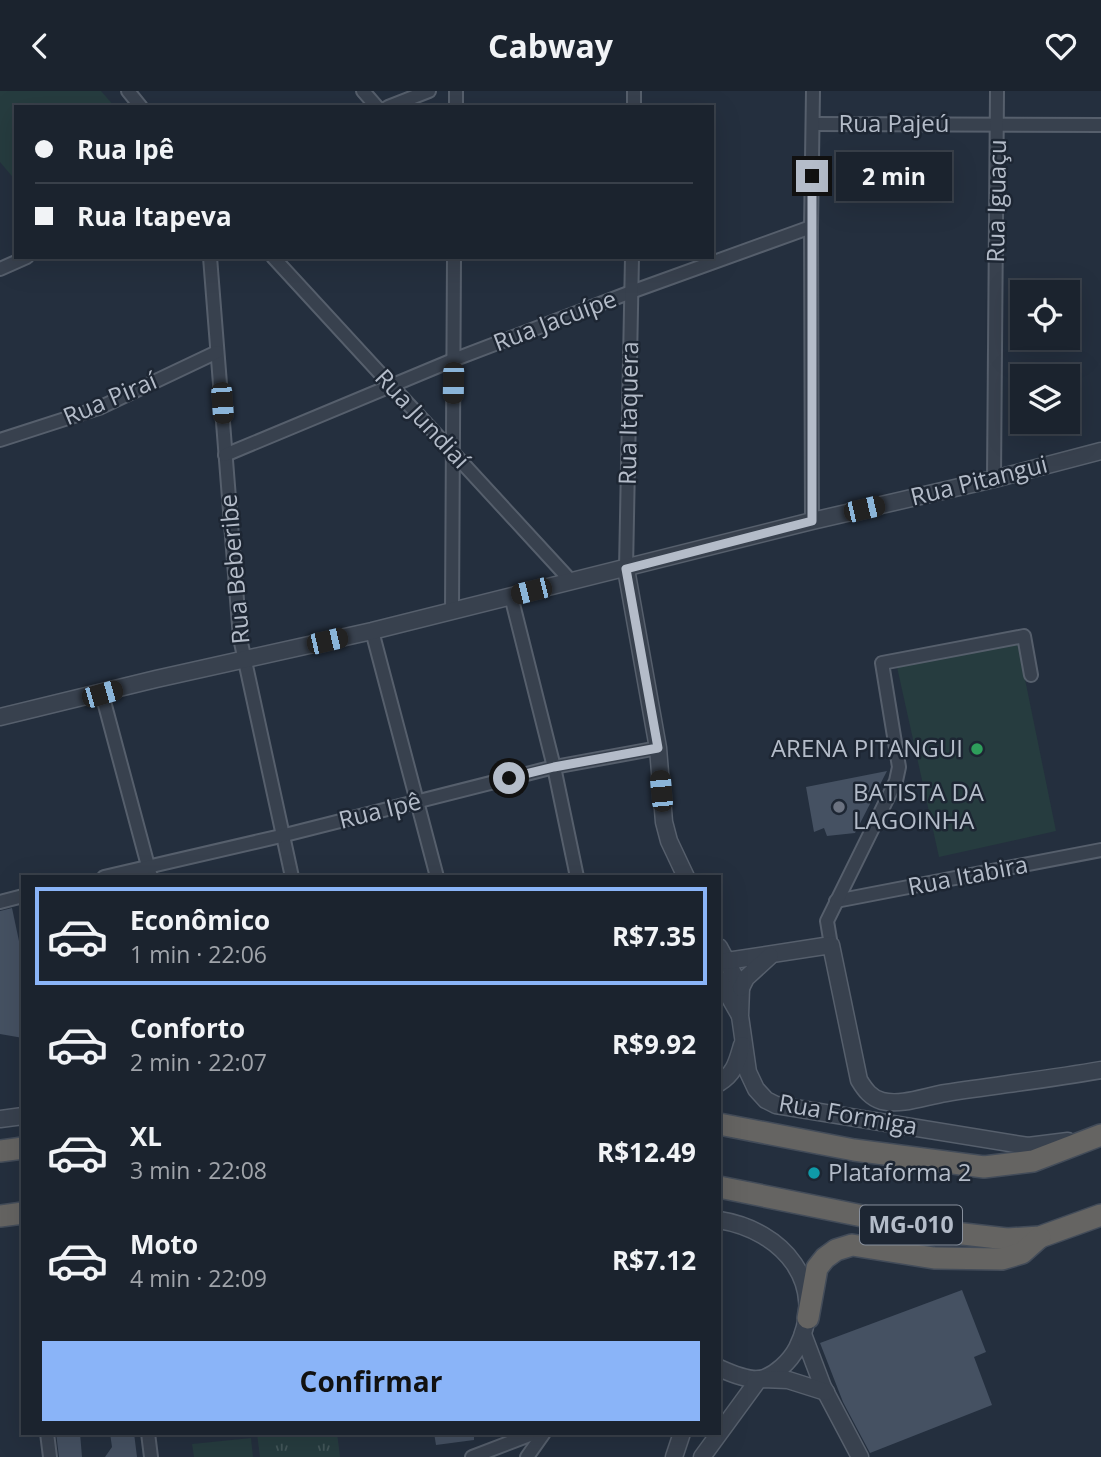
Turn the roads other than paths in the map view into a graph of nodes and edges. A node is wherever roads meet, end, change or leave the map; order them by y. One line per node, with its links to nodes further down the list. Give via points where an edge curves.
1 (128, 91): 6 (street)
2 (363, 91): 7 (street)
3 (429, 91): 8 (street)
4 (813, 91): 9 (street)
5 (997, 91): 10 (street, Rua Iguaçu)
6 (139, 105)
7 (375, 105)
8 (393, 105)
9 (813, 124): 10 (street, Rua Pajeú); 12 (street)
10 (997, 124): 11 (street, Rua Pajeú); 27 (street, Rua Iguaçu)
11 (1101, 125)
12 (811, 227): 19 (street, Rua Jacuípe); 28 (street)
13 (22, 259): 18 (street)
14 (210, 259): 20 (street, Rua Beberibe)
15 (275, 259): 22 (street, Rua Jundiaí)
16 (454, 259): 21 (street)
17 (632, 259): 19 (street, Rua Itaquera)
18 (0, 268)
19 (631, 292): 21 (street, Rua Jacuípe); 29 (street, Rua Itaquera)
20 (217, 352): 23 (street, Rua Piraí, via 99,408); 26 (street, Rua Beberibe)
21 (453, 360): 22 (street, Rua Jacuípe); 24 (street)
22 (391, 388): 24 (street, Rua Jundiaí); 26 (street, Rua Jacuípe)
23 (0, 440)
24 (452, 451): 30 (street, Rua Jundiaí); 32 (street)
25 (1101, 451): 27 (street, Rua Pitangui)
26 (225, 455): 34 (street, Rua Beberibe)
27 (994, 479): 28 (street, Rua Pitangui)
28 (812, 521): 29 (street, Rua Pitangui)
29 (626, 569): 30 (street, Rua Pitangui); 38 (street)
30 (571, 581): 31 (street, Rua Pitangui)
31 (511, 596): 32 (street, Rua Pitangui); 39 (street)
32 (452, 611): 33 (street, Rua Pitangui)
33 (372, 631): 34 (street, Rua Pitangui); 40 (street)
34 (244, 659): 36 (street, Rua Pitangui); 41 (street, Rua Beberibe)
35 (1031, 675): 50 (street, via 1024,636 882,663 899,767)
36 (102, 694): 37 (street, Rua Pitangui); 43 (street)
37 (0, 717)
38 (658, 748): 39 (street, Rua Ipê); 48 (street, via 664,822)
39 (554, 767): 40 (street, Rua Ipê); 47 (street)
40 (418, 801): 41 (street, Rua Ipê); 46 (street)
41 (281, 836): 43 (street, Rua Ipê); 45 (street, Rua Beberibe)
42 (1101, 851): 50 (street, Rua Itabira)
43 (150, 871): 44 (street, Rua Ipê)
44 (119, 875)
45 (291, 875)
46 (436, 875)
47 (576, 875)
48 (684, 875)
49 (21, 897): 51 (street)
50 (836, 901): 52 (street, via 827,921)
51 (0, 902)
52 (831, 945): 54 (street); 59 (street, via 859,1080 881,1101 896,1103)
53 (722, 955): 54 (street); 56 (street, Rua Formiga)
54 (770, 956): 56 (street)
55 (721, 983): 57 (street)
56 (741, 988): 57 (street, Rua Formiga)
57 (740, 1016): 58 (street, Rua Formiga)
58 (744, 1037): 60 (street, via 736,1067); 64 (street, Rua Formiga, via 748,1072 756,1089 776,1105 1028,1146)
59 (1101, 1070)
60 (721, 1082)
61 (21, 1116): 62 (street)
62 (0, 1119)
63 (721, 1124): 64 (highway, via 854,1150 984,1167 1033,1161)
64 (1096, 1136)
65 (21, 1148): 66 (highway)
66 (0, 1151)
67 (721, 1187): 72 (highway, MG-010, via 937,1231 1007,1239)
68 (21, 1213): 70 (highway)
69 (1101, 1215): 72 (highway, MG-010)
70 (0, 1216)
71 (721, 1221): 73 (street, via 754,1230 776,1243 791,1261 806,1284)
72 (1040, 1237): 73 (highway, via 1021,1253 1002,1259 934,1258 852,1245 836,1250 817,1268)
73 (805, 1326): 75 (street, via 788,1361); 76 (street)
74 (721, 1369): 75 (street)
75 (759, 1380): 76 (street, via 788,1380); 77 (street)
76 (826, 1392): 90 (street)
77 (721, 1431)
78 (47, 1435): 84 (street)
79 (148, 1435): 85 (street)
80 (530, 1435): 86 (street)
81 (543, 1435): 87 (street)
82 (681, 1435): 88 (street)
83 (718, 1435): 89 (street)
84 (50, 1457)
85 (151, 1457)
86 (472, 1457)
87 (527, 1457)
88 (674, 1457)
89 (702, 1457)
90 (860, 1457)

